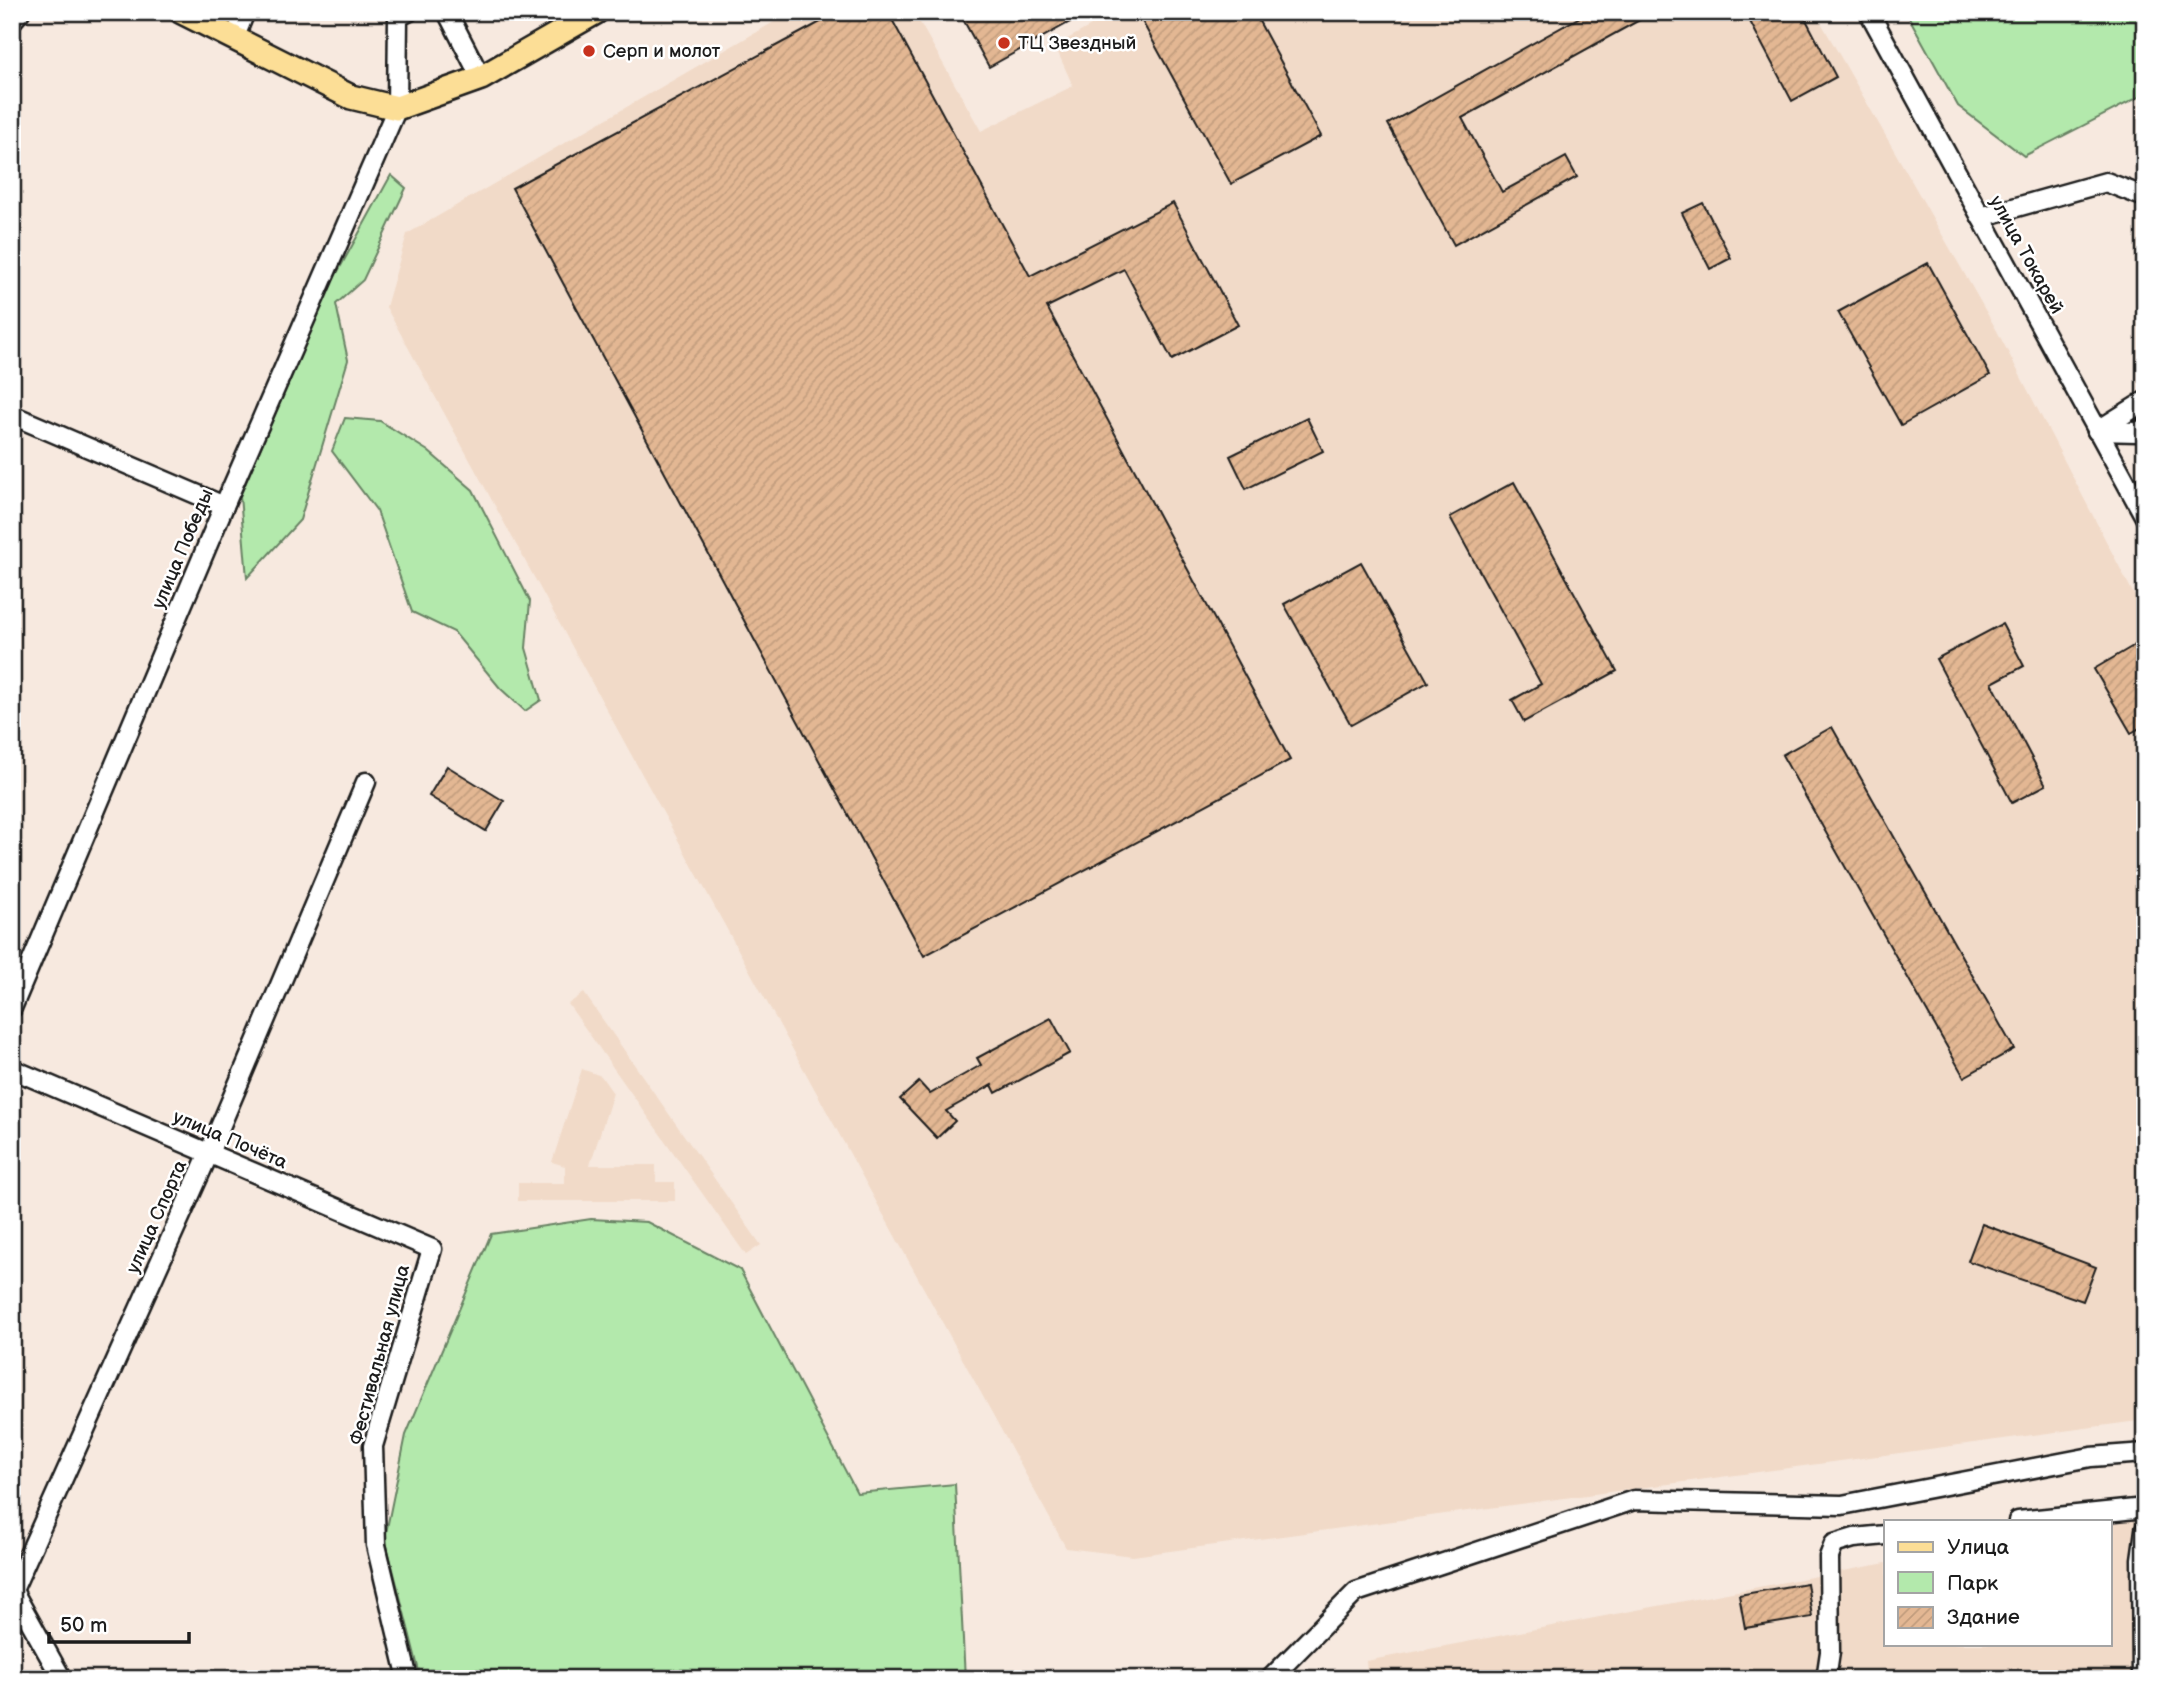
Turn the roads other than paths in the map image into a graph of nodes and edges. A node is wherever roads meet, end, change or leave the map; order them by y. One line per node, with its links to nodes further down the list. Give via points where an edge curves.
1 (20, 12): 8 (street)
2 (182, 12): 9 (main road)
3 (245, 12): 9 (street)
4 (447, 12): 10 (street)
5 (596, 12): 10 (main road)
6 (1870, 12): 13 (street, улица Токарей)
7 (403, 15): 11 (street)
8 (12, 21)
9 (234, 39): 11 (main road, via 351,97)
10 (481, 78): 11 (main road)
11 (397, 108): 18 (street, улица Победы)
12 (2145, 197): 13 (street, via 2106,182)
13 (1981, 217): 17 (street, улица Токарей)
14 (2145, 401): 17 (street)
15 (12, 415): 18 (street)
16 (2145, 428): 17 (street, via 2137,432)
17 (2097, 430): 19 (street, улица Токарей)
18 (224, 506): 21 (street, улица Победы)
19 (2145, 517)
20 (366, 782): 23 (street, улица Спорта)
21 (12, 1008)
22 (12, 1069): 23 (street, улица Почёта)
23 (209, 1153): 24 (street, улица Почёта); 30 (street, улица Спорта)
24 (432, 1248): 32 (street, Фестивальная улица, via 373,1446 376,1545)
25 (2145, 1453): 33 (street, via 2091,1457 1842,1505 1634,1500 1356,1592)
26 (2145, 1508): 27 (street)
27 (2028, 1520)
28 (2145, 1530): 35 (street)
29 (1884, 1535): 34 (street, via 1835,1544 1829,1557)
30 (13, 1589): 31 (street)
31 (62, 1679)
32 (408, 1679)
33 (1270, 1679)
34 (1826, 1679)
35 (2141, 1679)

